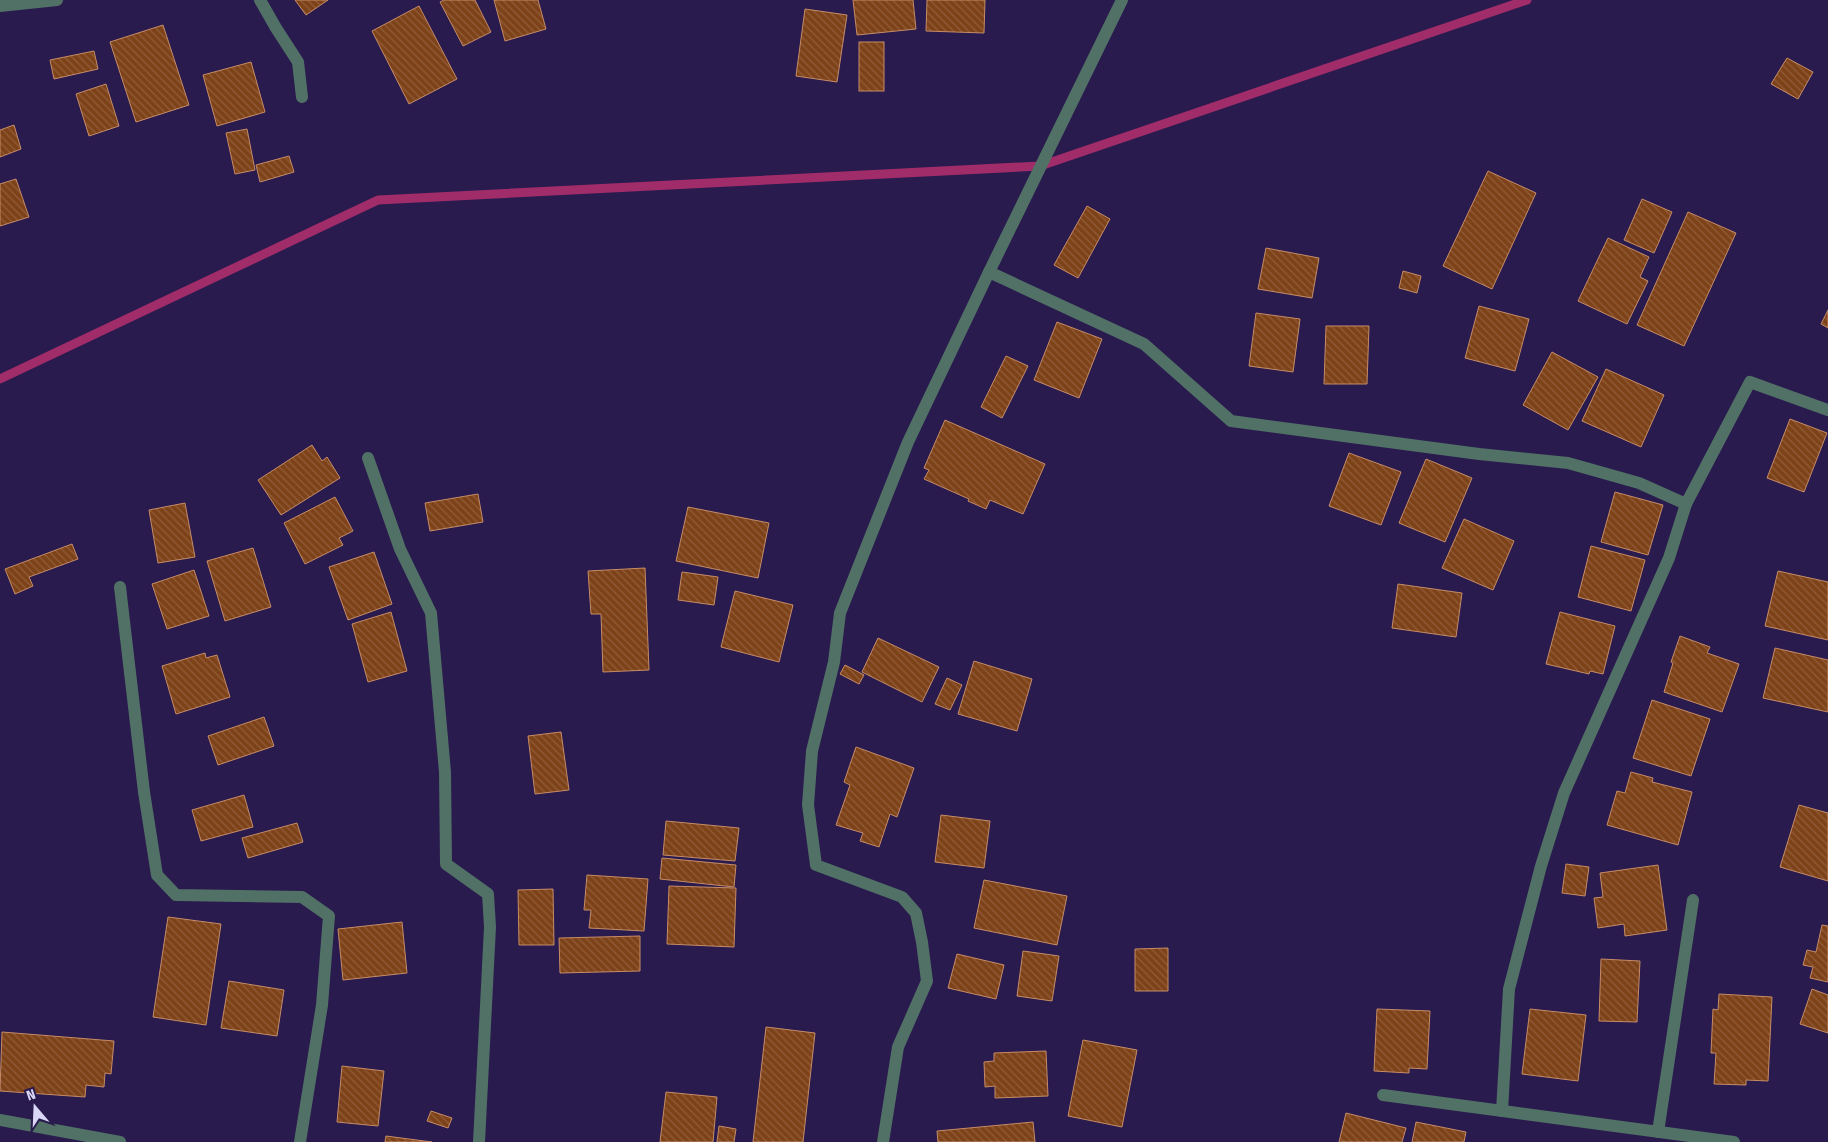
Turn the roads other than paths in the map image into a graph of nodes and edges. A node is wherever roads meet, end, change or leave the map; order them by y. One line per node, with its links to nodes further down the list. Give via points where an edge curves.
1 (57, 0): 4 (street)
2 (260, 0): 5 (street, via 298,62)
3 (1122, 0): 6 (street)
4 (0, 6)
5 (302, 97)
6 (989, 272): 9 (street, via 1144,344 1231,421 1568,463 1638,483); 19 (street, via 908,442 840,613 834,662 812,751 808,805 816,865 902,897 916,913 922,942 926,981 898,1047)
7 (1828, 410): 9 (street, via 1750,382)
8 (368, 458): 18 (street, via 400,549 431,613 445,772 446,864 488,894 490,928)
9 (1686, 504): 13 (street, via 1669,558 1564,793 1541,866 1509,989)
10 (120, 587): 17 (street, via 157,875 176,895 302,897 330,916 322,1005)
11 (1693, 900): 15 (street)
12 (1383, 1095): 13 (street)
13 (1502, 1111): 15 (street)
14 (0, 1120): 16 (street)
15 (1658, 1132): 20 (street)
16 (120, 1142)
17 (300, 1142)
18 (479, 1142)
19 (883, 1142)
20 (1734, 1142)

